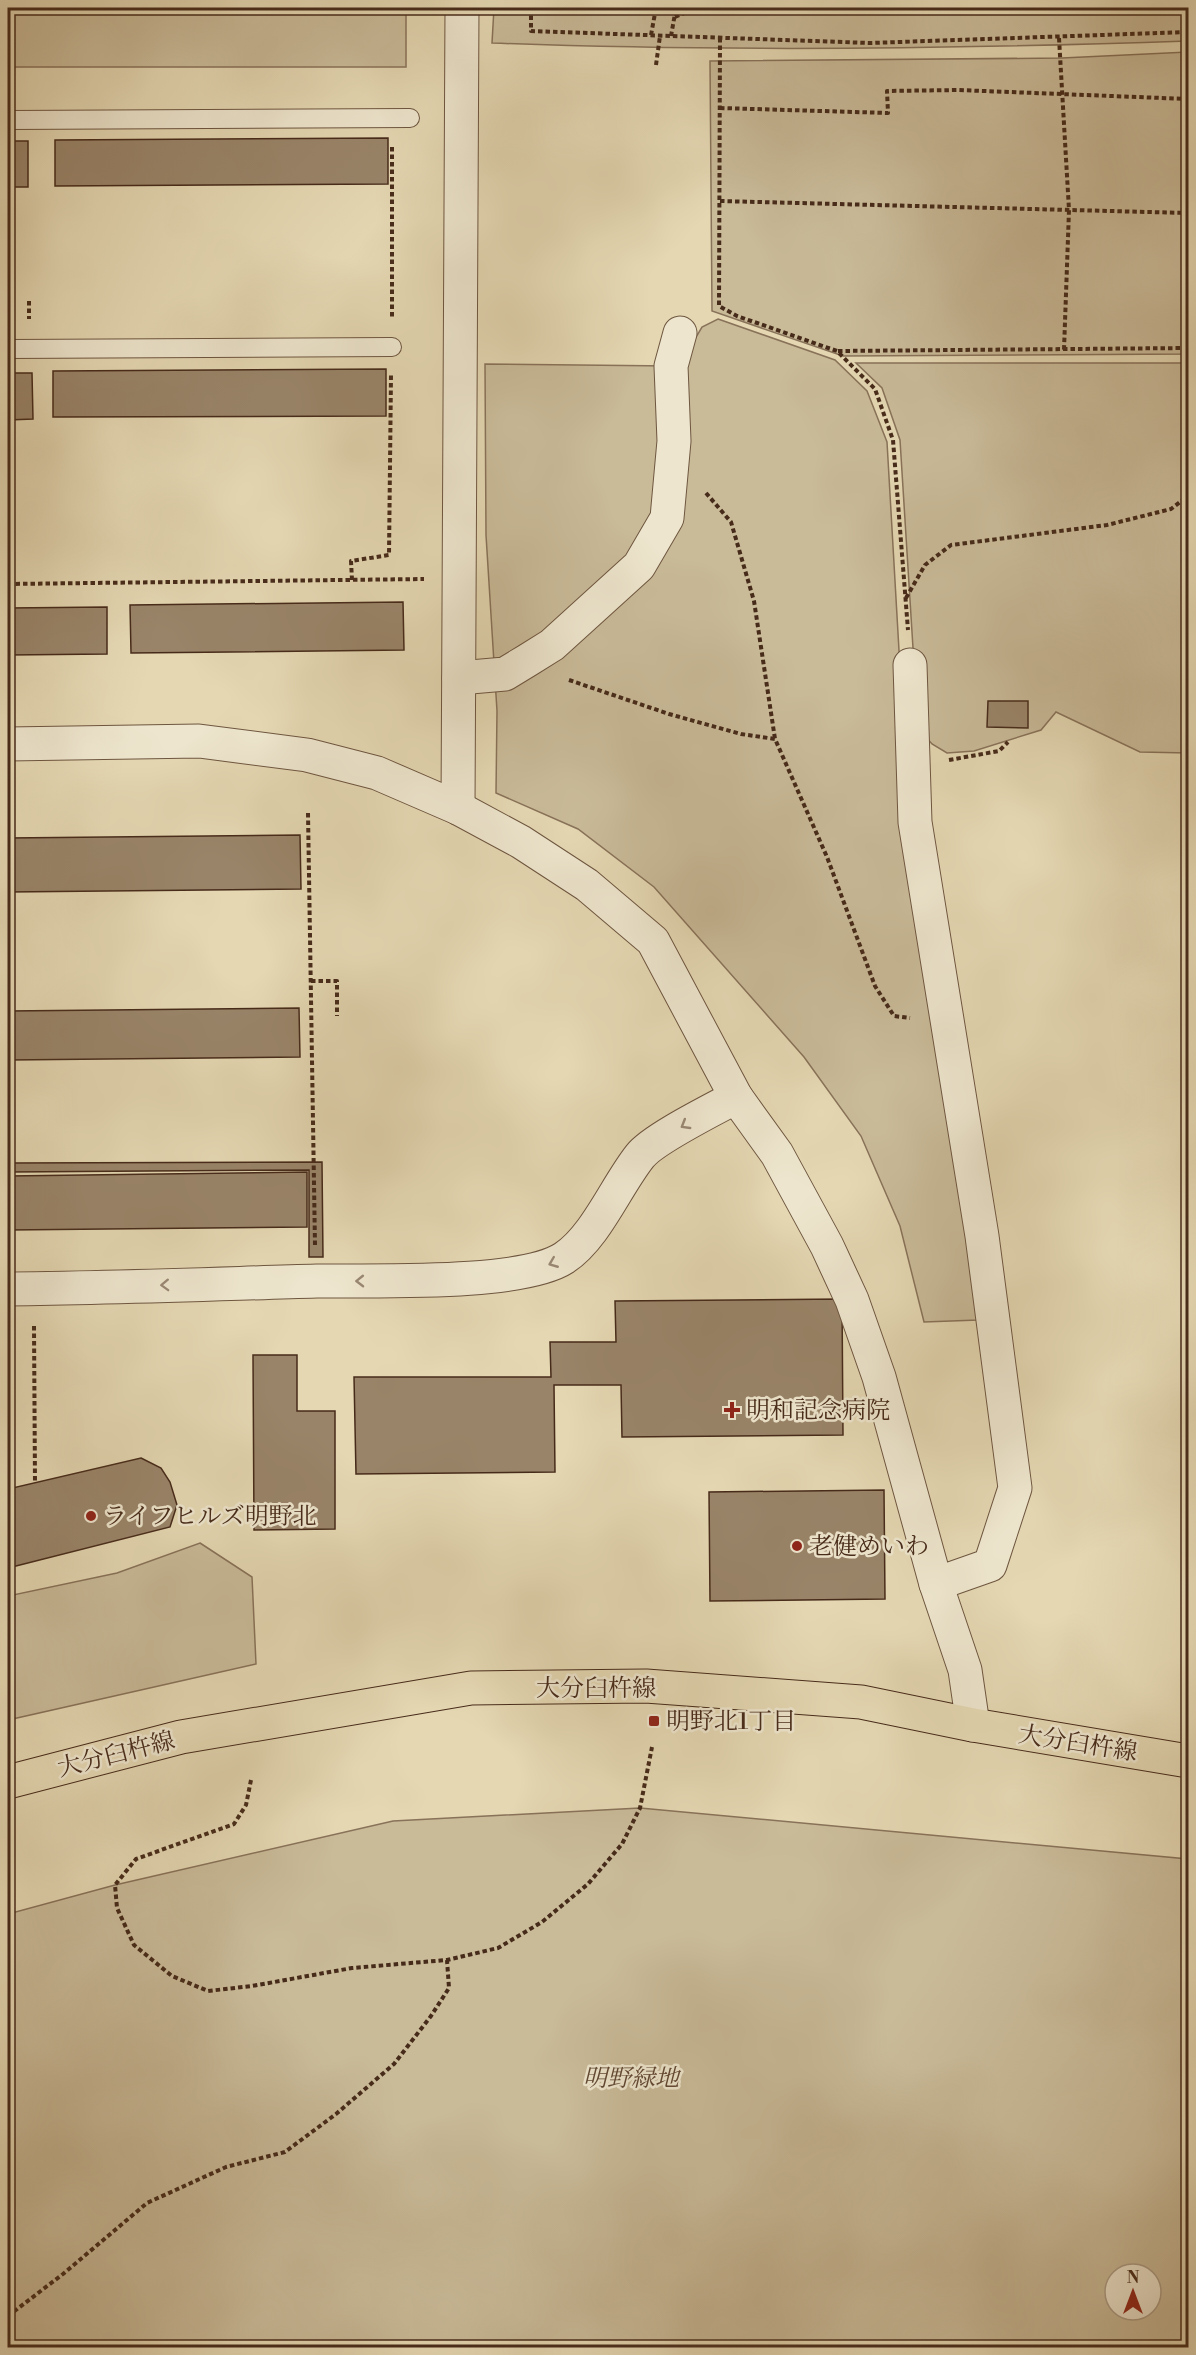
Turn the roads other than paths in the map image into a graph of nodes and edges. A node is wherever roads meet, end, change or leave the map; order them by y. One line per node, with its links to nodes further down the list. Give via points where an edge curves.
1 (462, 8): 8 (street)
2 (410, 118): 3 (lane)
3 (8, 120)
4 (680, 333): 8 (street, via 671,366 673,456 667,518 639,566 552,645 528,660 505,674)
5 (392, 347): 6 (lane)
6 (8, 349)
7 (910, 665): 13 (street, via 915,822 982,1236 1015,1488 990,1565)
8 (459, 678): 10 (street)
9 (8, 744): 10 (street, via 199,741 257,747 377,773)
10 (458, 808): 11 (street, via 521,842 587,885 653,941)
11 (736, 1097): 12 (street, one-way to 12, via 641,1154 584,1239 564,1258 539,1268 502,1275); 13 (street, via 777,1154 852,1300 879,1377)
12 (21, 1289)
13 (936, 1584): 14 (street, via 965,1670)
14 (973, 1725): 15 (main road, 大分臼杵線); 16 (main road, 大分臼杵線, via 849,1701 646,1686 471,1688 181,1737)
15 (1188, 1761)
16 (8, 1782)

